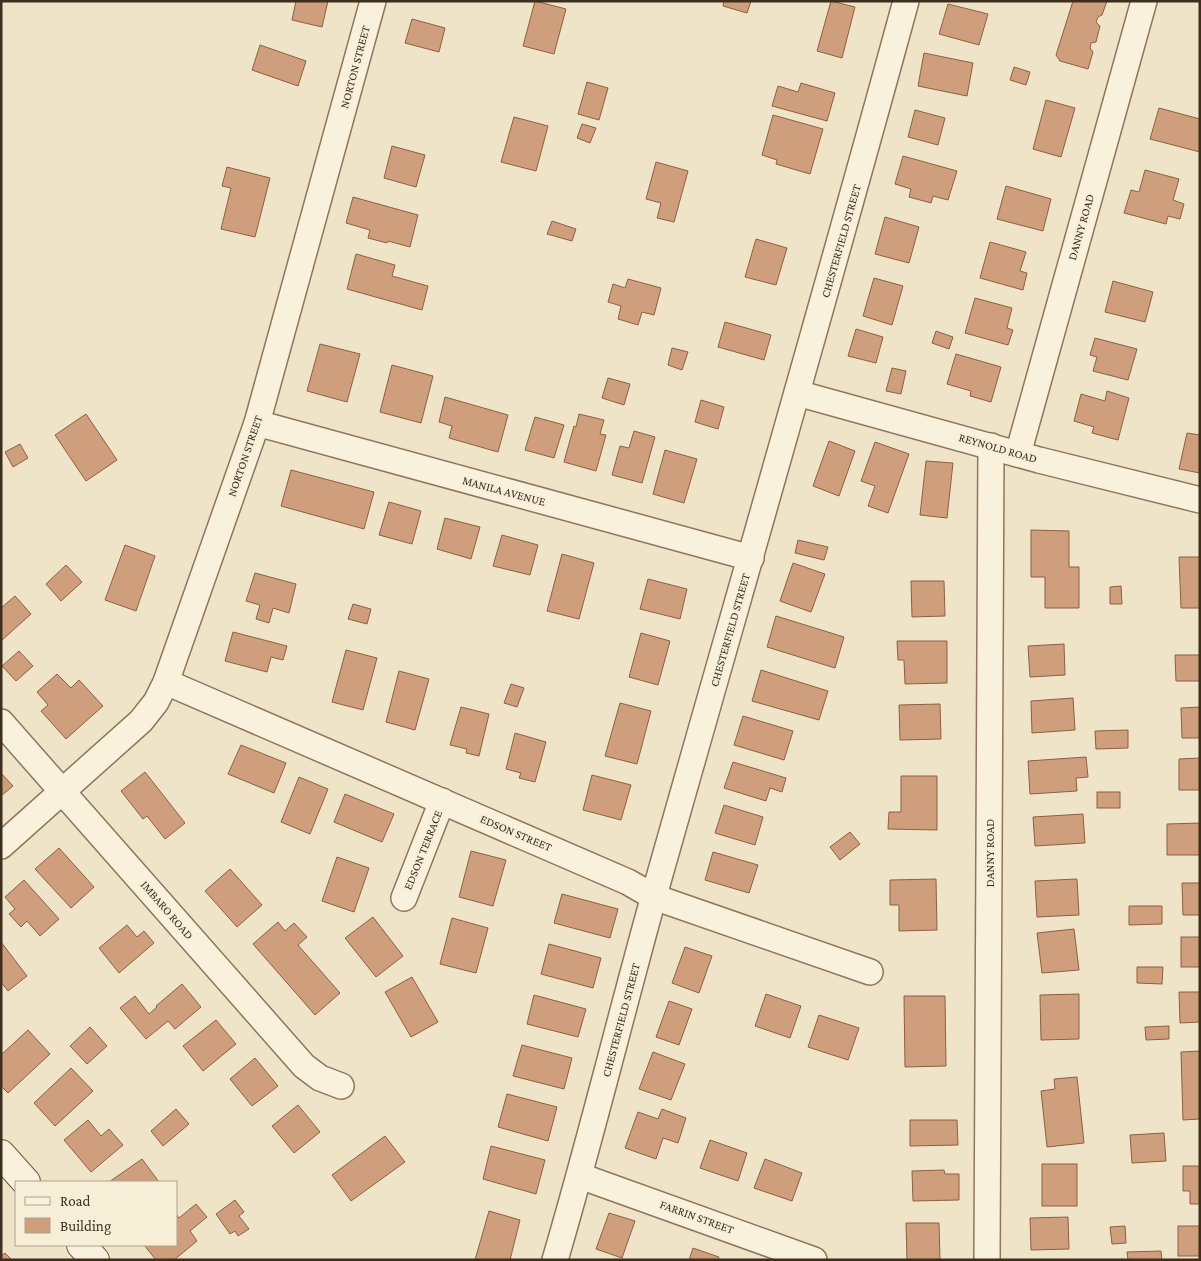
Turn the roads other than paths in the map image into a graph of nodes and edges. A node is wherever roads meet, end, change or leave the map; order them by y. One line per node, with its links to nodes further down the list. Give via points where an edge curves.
1 (373, 1): 5 (street, NORTON STREET)
2 (906, 1): 4 (street, CHESTERFIELD STREET)
3 (1144, 1): 7 (street, DANNY ROAD)
4 (797, 393): 6 (street, REYNOLD ROAD); 9 (street, CHESTERFIELD STREET)
5 (257, 423): 9 (street, MANILA AVENUE); 10 (street, NORTON STREET)
6 (991, 446): 7 (street, REYNOLD ROAD); 26 (street, DANNY ROAD)
7 (1018, 454): 8 (street, REYNOLD ROAD)
8 (1200, 500)
9 (751, 558): 15 (street, CHESTERFIELD STREET)
10 (166, 682): 12 (street, NORTON STREET, via 141,721); 13 (street, EDSON STREET)
11 (1, 722): 12 (street, IMBARO ROAD)
12 (63, 792): 14 (street, NORTON STREET); 18 (street, IMBARO ROAD, via 304,1066 320,1078)
13 (442, 802): 15 (street, EDSON STREET, via 628,882); 16 (street, EDSON TERRACE)
14 (1, 846)
15 (654, 897): 17 (street, EDSON STREET); 20 (street, CHESTERFIELD STREET)
16 (404, 898)
17 (870, 972)
18 (341, 1086)
19 (1, 1154): 21 (street)
20 (580, 1176): 24 (street, CHESTERFIELD STREET); 25 (street, FARRIN STREET)
21 (25, 1181)
22 (82, 1246): 23 (street)
23 (94, 1260)
24 (555, 1260)
25 (814, 1260)
26 (987, 1260)

